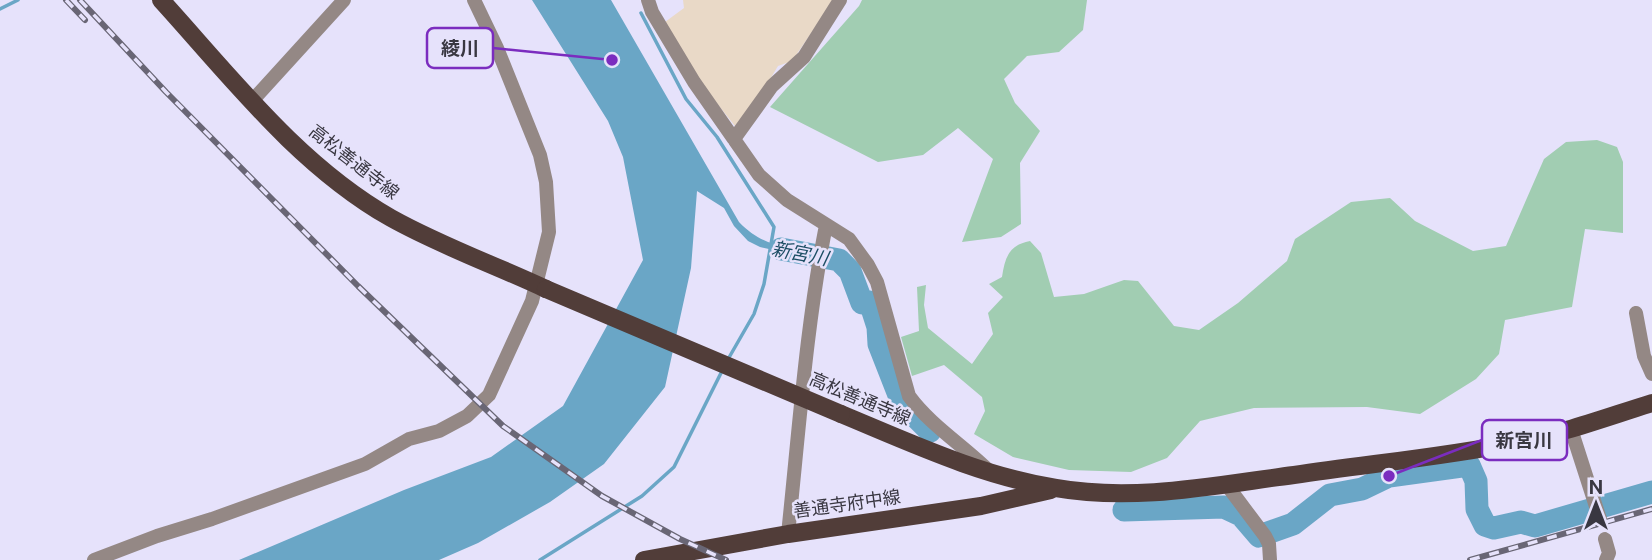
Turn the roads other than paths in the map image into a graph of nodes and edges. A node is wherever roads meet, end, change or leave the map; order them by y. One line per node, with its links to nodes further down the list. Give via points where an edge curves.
1 (161, 0): 6 (main road, 高松善通寺線)
2 (344, 0): 6 (street)
3 (474, 0): 9 (street, via 540,155 549,232)
4 (648, 0): 7 (street, via 673,50)
5 (840, 0): 7 (street, via 804,57 772,86)
6 (252, 101): 9 (main road, 高松善通寺線, via 308,157 390,217)
7 (734, 139): 8 (street, via 759,176 787,201)
8 (826, 225): 14 (street, via 849,239 877,282 909,396); 19 (street, via 807,339)
9 (541, 287): 14 (main road, 高松善通寺線, bridge); 21 (street, via 489,395 467,416 365,464)
10 (1636, 313): 11 (street)
11 (1652, 374)
12 (1652, 402): 13 (main road, 高松善通寺線)
13 (1571, 429): 15 (main road, 高松善通寺線, via 1515,443); 18 (street)
14 (992, 474): 16 (main road, 高松善通寺線); 17 (main road, via 998,494)
15 (1226, 484): 16 (main road, 高松善通寺線, via 1167,492); 23 (street, via 1264,534)
16 (1056, 488): 17 (main road, 善通寺府中線)
17 (991, 504): 19 (main road, 善通寺府中線)
18 (1597, 511)
19 (788, 534): 22 (main road, 善通寺府中線)
20 (1605, 539): 24 (street)
21 (94, 560)
22 (644, 560)
23 (1270, 560)
24 (1606, 560)

